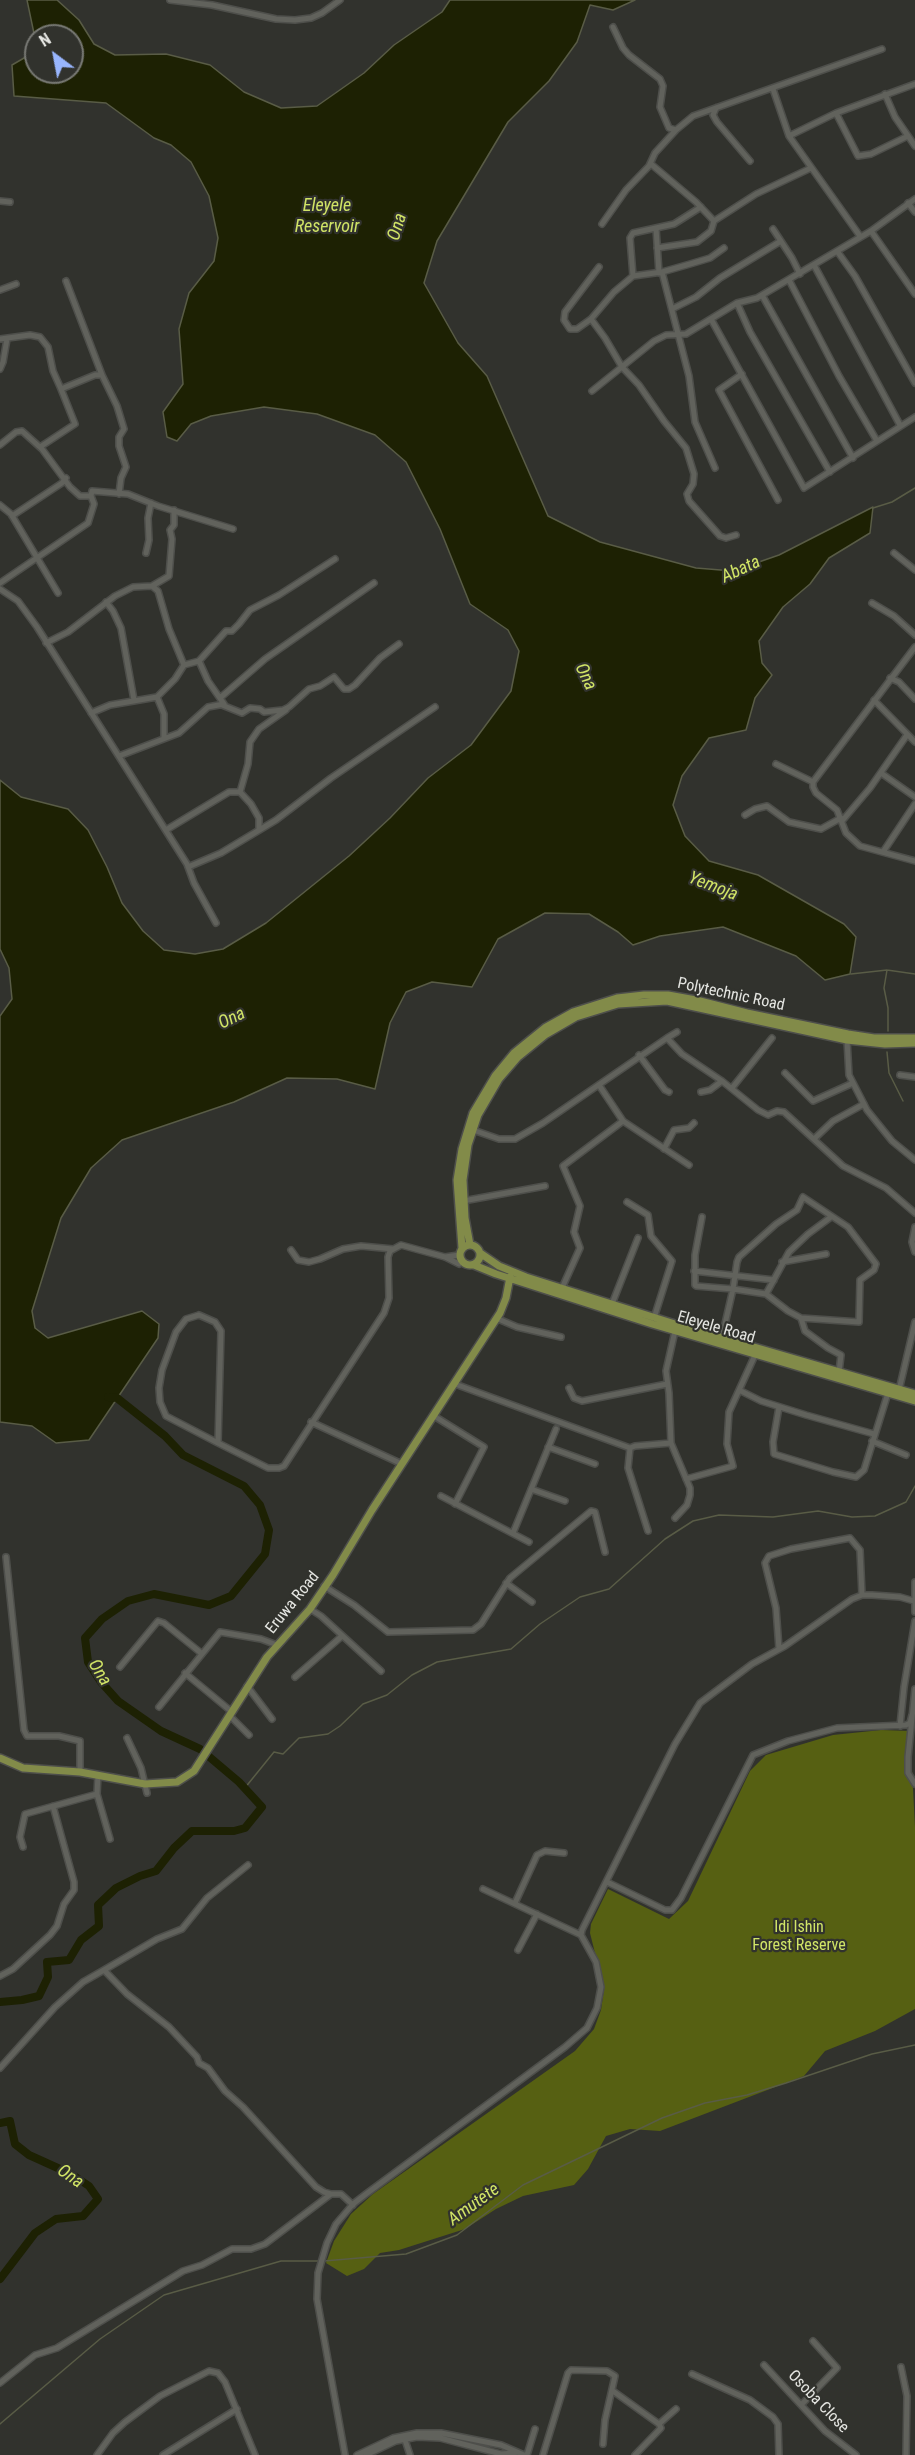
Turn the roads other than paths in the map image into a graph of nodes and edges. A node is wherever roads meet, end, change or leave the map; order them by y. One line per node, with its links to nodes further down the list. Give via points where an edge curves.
1 (170, 0): 2 (street, via 296,20 311,18)
2 (340, 0)
3 (613, 27): 10 (street, via 623,48 660,79 660,108 669,128)
4 (882, 49): 6 (street, via 786,81)
5 (915, 84): 7 (street)
6 (773, 89): 8 (street); 11 (street)
7 (885, 94): 9 (street); 12 (street, via 895,117)
8 (716, 106): 10 (street, via 693,116); 13 (street, via 713,115 717,123)
9 (836, 113): 11 (street); 12 (street, via 858,156)
10 (676, 130): 14 (street, via 655,153)
11 (789, 136): 15 (street)
12 (912, 140)
13 (750, 161)
14 (651, 164): 20 (street); 23 (street)
15 (811, 168): 22 (street, via 756,194); 27 (street)
16 (915, 199): 19 (street)
17 (0, 201): 18 (street)
18 (10, 202)
19 (908, 203): 21 (street); 26 (street)
20 (701, 207): 22 (street); 24 (street, via 674,224)
21 (915, 212)
22 (714, 221): 29 (street, via 711,231 697,242)
23 (602, 224)
24 (656, 228): 29 (street); 36 (street, via 633,233 630,238)
25 (772, 229): 28 (street)
26 (871, 231): 27 (street); 41 (street)
27 (860, 236): 31 (street)
28 (782, 241): 35 (street); 44 (street)
29 (657, 248): 34 (street)
30 (724, 248): 34 (street, via 710,258)
31 (837, 251): 32 (street); 54 (street)
32 (814, 265): 35 (street); 58 (street)
33 (599, 267): 45 (street, via 563,316 574,330)
34 (661, 272): 36 (street); 44 (street)
35 (800, 274): 37 (street)
36 (633, 276): 45 (street)
37 (789, 280): 42 (street); 59 (street)
38 (66, 281): 52 (street)
39 (16, 284): 40 (street)
40 (0, 290)
41 (915, 294)
42 (762, 295): 43 (street); 62 (street)
43 (737, 303): 46 (street); 64 (street)
44 (672, 309): 47 (street)
45 (591, 319): 50 (street)
46 (711, 319): 47 (street); 53 (street)
47 (679, 334): 50 (street, via 654,340); 63 (street, via 692,388 695,422)
48 (0, 339): 49 (street)
49 (7, 339): 51 (street); 55 (street, via 37,335 44,340)
50 (622, 367): 56 (street); 74 (street, via 686,448 694,474 687,494 689,501 720,536)
51 (0, 369)
52 (102, 375): 55 (street); 66 (street, via 123,429 119,446 126,467)
53 (742, 375): 64 (street, via 804,488); 68 (street, via 719,390)
54 (915, 383)
55 (61, 389): 61 (street, via 75,424)
56 (592, 391)
57 (915, 417): 58 (street)
58 (900, 425): 59 (street)
59 (877, 441): 62 (street)
60 (0, 445): 61 (street, via 20,430)
61 (40, 447): 65 (street)
62 (853, 458): 64 (street)
63 (716, 468)
64 (830, 472)
65 (66, 478): 67 (street, via 80,496); 72 (street)
66 (119, 494): 67 (street, via 92,491); 69 (street)
67 (91, 496): 77 (street, via 91,521)
68 (778, 500)
69 (151, 503): 71 (street); 75 (street)
70 (0, 505): 72 (street)
71 (174, 510): 73 (street); 82 (street, via 169,576)
72 (12, 516): 77 (street)
73 (233, 529)
74 (736, 535)
75 (146, 553)
76 (894, 553): 79 (street)
77 (37, 556): 80 (street); 84 (street)
78 (335, 559): 91 (street, via 250,610)
79 (915, 570)
80 (0, 583)
81 (374, 583): 98 (street, via 266,659)
82 (152, 586): 85 (street, via 133,587); 92 (street, via 158,591)
83 (0, 589): 88 (street, via 21,604)
84 (58, 593)
85 (106, 603): 88 (street, via 68,632); 96 (street, via 121,628)
86 (872, 603): 87 (street)
87 (915, 635)
88 (46, 643): 101 (street)
89 (399, 644): 100 (street, via 380,658 354,687 346,690 334,678 309,689)
90 (915, 647): 93 (street)
91 (199, 661): 92 (street); 98 (street)
92 (184, 665): 94 (street)
93 (890, 678): 95 (street); 97 (street)
94 (157, 697): 96 (street); 103 (street, via 164,714)
95 (915, 699)
96 (134, 700): 101 (street)
97 (874, 700): 102 (street); 108 (street)
98 (221, 701): 100 (street, via 242,713 250,708 264,712); 103 (street, via 208,707 179,733)
99 (435, 707): 115 (street)
100 (286, 709): 109 (street, via 259,729 250,742)
101 (91, 713): 105 (street)
102 (907, 735): 104 (street); 107 (street)
103 (164, 738): 105 (street)
104 (915, 742)
105 (119, 756): 114 (street)
106 (776, 764): 108 (street)
107 (881, 773): 110 (street); 113 (street)
108 (813, 782): 113 (street, via 813,790 835,808)
109 (240, 792): 114 (street, via 229,792); 115 (street, via 259,818)
110 (915, 798)
111 (915, 804): 116 (street)
112 (745, 816): 113 (street, via 767,806 789,822 821,829)
113 (842, 820): 116 (street, via 855,843)
114 (166, 830): 118 (street)
115 (259, 830): 118 (street)
116 (883, 852): 117 (street)
117 (915, 861)
118 (188, 867): 119 (street)
119 (216, 923)
120 (677, 1032): 121 (street)
121 (667, 1038): 126 (street); 130 (street, via 682,1054)
122 (772, 1038): 133 (street)
123 (915, 1038): 155 (main road, Polytechnic Road, via 866,1037 668,995 617,998 573,1012 546,1027 514,1053 473,1113 457,1180)
124 (847, 1040): 125 (main road, Polytechnic Road); 131 (street, via 847,1064); 139 (main road, Polytechnic Road, via 666,1001 637,1001 602,1008 558,1026 524,1051 488,1096)
125 (915, 1043)
126 (639, 1055): 132 (street); 134 (street)
127 (785, 1073): 131 (street, via 813,1101)
128 (900, 1075): 129 (street)
129 (915, 1077)
130 (722, 1081): 133 (street); 135 (street)
131 (853, 1083): 136 (street)
132 (599, 1085): 137 (street); 139 (street, via 515,1139 499,1139)
133 (732, 1088): 140 (street, via 768,1115 784,1112)
134 (669, 1092)
135 (701, 1092)
136 (864, 1104): 140 (street, via 833,1121); 142 (street, via 892,1141)
137 (623, 1121): 141 (street); 167 (street, via 564,1166 579,1206 574,1232 580,1248)
138 (694, 1123): 141 (street, via 689,1128 674,1130)
139 (473, 1130): 145 (main road, Polytechnic Road, via 466,1156)
140 (814, 1139): 147 (street, via 843,1166 886,1188)
141 (664, 1149): 143 (street)
142 (915, 1160)
143 (688, 1166)
144 (545, 1186): 145 (street)
145 (463, 1201): 152 (main road, Polytechnic Road)
146 (627, 1202): 174 (street, via 648,1215 651,1236 673,1263)
147 (915, 1213)
148 (702, 1217): 163 (street)
149 (831, 1217): 161 (street, via 796,1245); 165 (street, via 804,1197 796,1210 739,1257); 175 (street, via 848,1227 876,1266 860,1280 859,1322)
150 (915, 1227): 156 (street)
151 (638, 1238): 172 (street)
152 (470, 1245): 155 (main road); 157 (main road)
153 (393, 1249): 154 (street, via 361,1246 309,1262 298,1260); 159 (street, via 401,1245); 192 (street, via 388,1257 389,1298 384,1313)
154 (291, 1250)
155 (461, 1250): 159 (street, via 459,1255); 160 (main road)
156 (915, 1252)
157 (480, 1253): 162 (main road); 164 (main road)
158 (826, 1254): 161 (street)
159 (445, 1257): 160 (street, via 459,1264)
160 (461, 1261): 162 (main road, via 467,1266)
161 (782, 1262): 166 (street)
162 (474, 1265): 164 (main road, via 496,1274)
163 (694, 1270): 165 (street); 168 (street, via 696,1286)
164 (510, 1274): 167 (main road, Eleyele Road); 169 (main road, Eleyele Road); 173 (main road, Eruwa Road, via 506,1298)
165 (735, 1275): 166 (street); 168 (street)
166 (774, 1280): 170 (street)
167 (562, 1288): 169 (main road, Eleyele Road)
168 (733, 1289): 170 (street); 179 (street)
169 (571, 1294): 171 (main road, Eleyele Road)
170 (766, 1294): 175 (street)
171 (589, 1300): 172 (main road, Eleyele Road); 177 (main road, Eleyele Road)
172 (612, 1304): 174 (main road, Eleyele Road)
173 (496, 1318): 178 (street); 182 (main road, Eruwa Road)
174 (654, 1318): 179 (main road, Eleyele Road)
175 (801, 1318): 181 (street, via 805,1331 841,1355)
176 (915, 1322): 186 (street)
177 (675, 1331): 180 (main road, Eleyele Road); 183 (street)
178 (561, 1337)
179 (722, 1337): 181 (main road, Eleyele Road)
180 (756, 1353): 185 (street); 187 (main road, Eleyele Road)
181 (839, 1372): 186 (main road, Eleyele Road)
182 (455, 1384): 191 (main road, Eruwa Road); 198 (street)
183 (667, 1384): 184 (street, via 582,1401 574,1398); 196 (street)
184 (569, 1388)
185 (739, 1390): 190 (street); 202 (street, via 727,1424 733,1467)
186 (899, 1390): 188 (main road, Eleyele Road)
187 (888, 1393): 189 (main road, Eleyele Road); 194 (street)
188 (915, 1395)
189 (915, 1401)
190 (779, 1407): 194 (street); 194 (street, via 773,1442 777,1456 856,1477 864,1470)
191 (434, 1416): 200 (main road, Eruwa Road); 206 (street, via 484,1447)
192 (311, 1422): 195 (street, via 279,1468 268,1468); 200 (street)
193 (556, 1429): 197 (street)
194 (873, 1437): 199 (street)
195 (218, 1443): 195 (street, via 166,1416 160,1402 162,1370 176,1332 192,1316 206,1317 221,1331)
196 (671, 1443): 198 (street); 202 (street)
197 (548, 1448): 201 (street); 203 (street)
198 (630, 1448): 208 (street, via 628,1468)
199 (906, 1455)
200 (402, 1464): 215 (main road, Eruwa Road)
201 (594, 1464)
202 (686, 1479): 207 (street, via 689,1500)
203 (531, 1489): 205 (street); 209 (street)
204 (441, 1496): 206 (street)
205 (565, 1501)
206 (455, 1504): 209 (street)
207 (675, 1518)
208 (648, 1531)
209 (513, 1533): 210 (street)
210 (529, 1542)
211 (605, 1552): 214 (street, via 595,1512 591,1511)
212 (6, 1557): 240 (street, via 24,1730 27,1736 80,1741)
213 (915, 1582): 217 (street)
214 (506, 1583): 215 (street, via 478,1628 471,1631 388,1632); 218 (street)
215 (324, 1586): 219 (main road, Eruwa Road)
216 (862, 1595): 217 (street); 224 (street); 224 (street, via 860,1550 850,1538 772,1554 765,1563 776,1608)
217 (914, 1601): 220 (street)
218 (532, 1602)
219 (310, 1609): 222 (street); 223 (main road, Eruwa Road)
220 (915, 1612)
221 (915, 1621): 236 (street)
222 (342, 1636): 227 (street); 229 (street)
223 (277, 1645): 225 (street, via 224,1631); 230 (main road, Eruwa Road)
224 (779, 1649): 251 (street, via 700,1703 675,1744)
225 (201, 1653): 226 (street, via 158,1621); 228 (street)
226 (120, 1667)
227 (381, 1671)
228 (185, 1673): 232 (street); 233 (street)
229 (296, 1677)
230 (247, 1686): 233 (main road, Eruwa Road); 235 (street)
231 (915, 1689): 234 (street)
232 (159, 1707)
233 (231, 1714): 237 (street); 242 (main road, Eruwa Road, via 190,1775 177,1782)
234 (912, 1715): 236 (street, via 910,1723); 243 (street, via 908,1773)
235 (272, 1719)
236 (900, 1726): 251 (street, via 837,1728 753,1755 672,1910 662,1909)
237 (249, 1735)
238 (127, 1738): 242 (street)
239 (0, 1758): 240 (main road, Eruwa Road, via 23,1768)
240 (80, 1772): 241 (main road, Eruwa Road)
241 (98, 1775): 242 (main road, Eruwa Road); 245 (street)
242 (145, 1784): 244 (street)
243 (915, 1784)
244 (147, 1793)
245 (97, 1794): 246 (street); 247 (street)
246 (53, 1806): 248 (street, via 25,1814); 258 (street, via 74,1890 50,1935)
247 (110, 1839)
248 (22, 1847)
249 (564, 1853): 253 (street, via 545,1851 537,1855)
250 (248, 1865): 257 (street, via 207,1898 182,1929)
251 (607, 1882): 255 (street)
252 (483, 1889): 253 (street)
253 (515, 1903): 254 (street)
254 (537, 1914): 255 (street); 256 (street)
255 (581, 1935): 261 (street, via 596,1962 601,1987 597,2008 587,2028)
256 (518, 1950)
257 (104, 1970): 259 (street, via 83,1982 55,2007); 260 (street, via 169,2027 316,2187)
258 (0, 1976)
259 (0, 2068)
260 (331, 2194): 261 (street, via 340,2194); 266 (street, via 265,2244 232,2249 183,2271 57,2348 35,2355)
261 (352, 2205): 280 (street, via 327,2243 317,2283)
262 (813, 2341): 268 (street, via 837,2368)
263 (764, 2365): 268 (street, Osoba Close)
264 (901, 2367): 273 (street, via 907,2396)
265 (692, 2374): 287 (street, via 774,2417 778,2424)
266 (0, 2383)
267 (614, 2391): 271 (street); 276 (street); 285 (street, via 612,2372 569,2372)
268 (801, 2405): 288 (street, Osoba Close)
269 (237, 2409): 277 (street); 278 (street, via 221,2376 209,2371 160,2396 125,2422); 279 (street)
270 (676, 2409): 271 (street)
271 (659, 2424): 286 (street, via 661,2428)
272 (535, 2429): 284 (street)
273 (907, 2435): 274 (street); 289 (street)
274 (915, 2435)
275 (404, 2437): 281 (street); 282 (street); 283 (street); 284 (street, via 501,2445)
276 (603, 2444)
277 (253, 2454)
278 (97, 2455)
279 (163, 2455)
280 (345, 2455)
281 (357, 2455)
282 (366, 2455)
283 (410, 2455)
284 (526, 2455)
285 (543, 2455)
286 (635, 2455)
287 (779, 2455)
288 (856, 2455)
289 (906, 2455)

